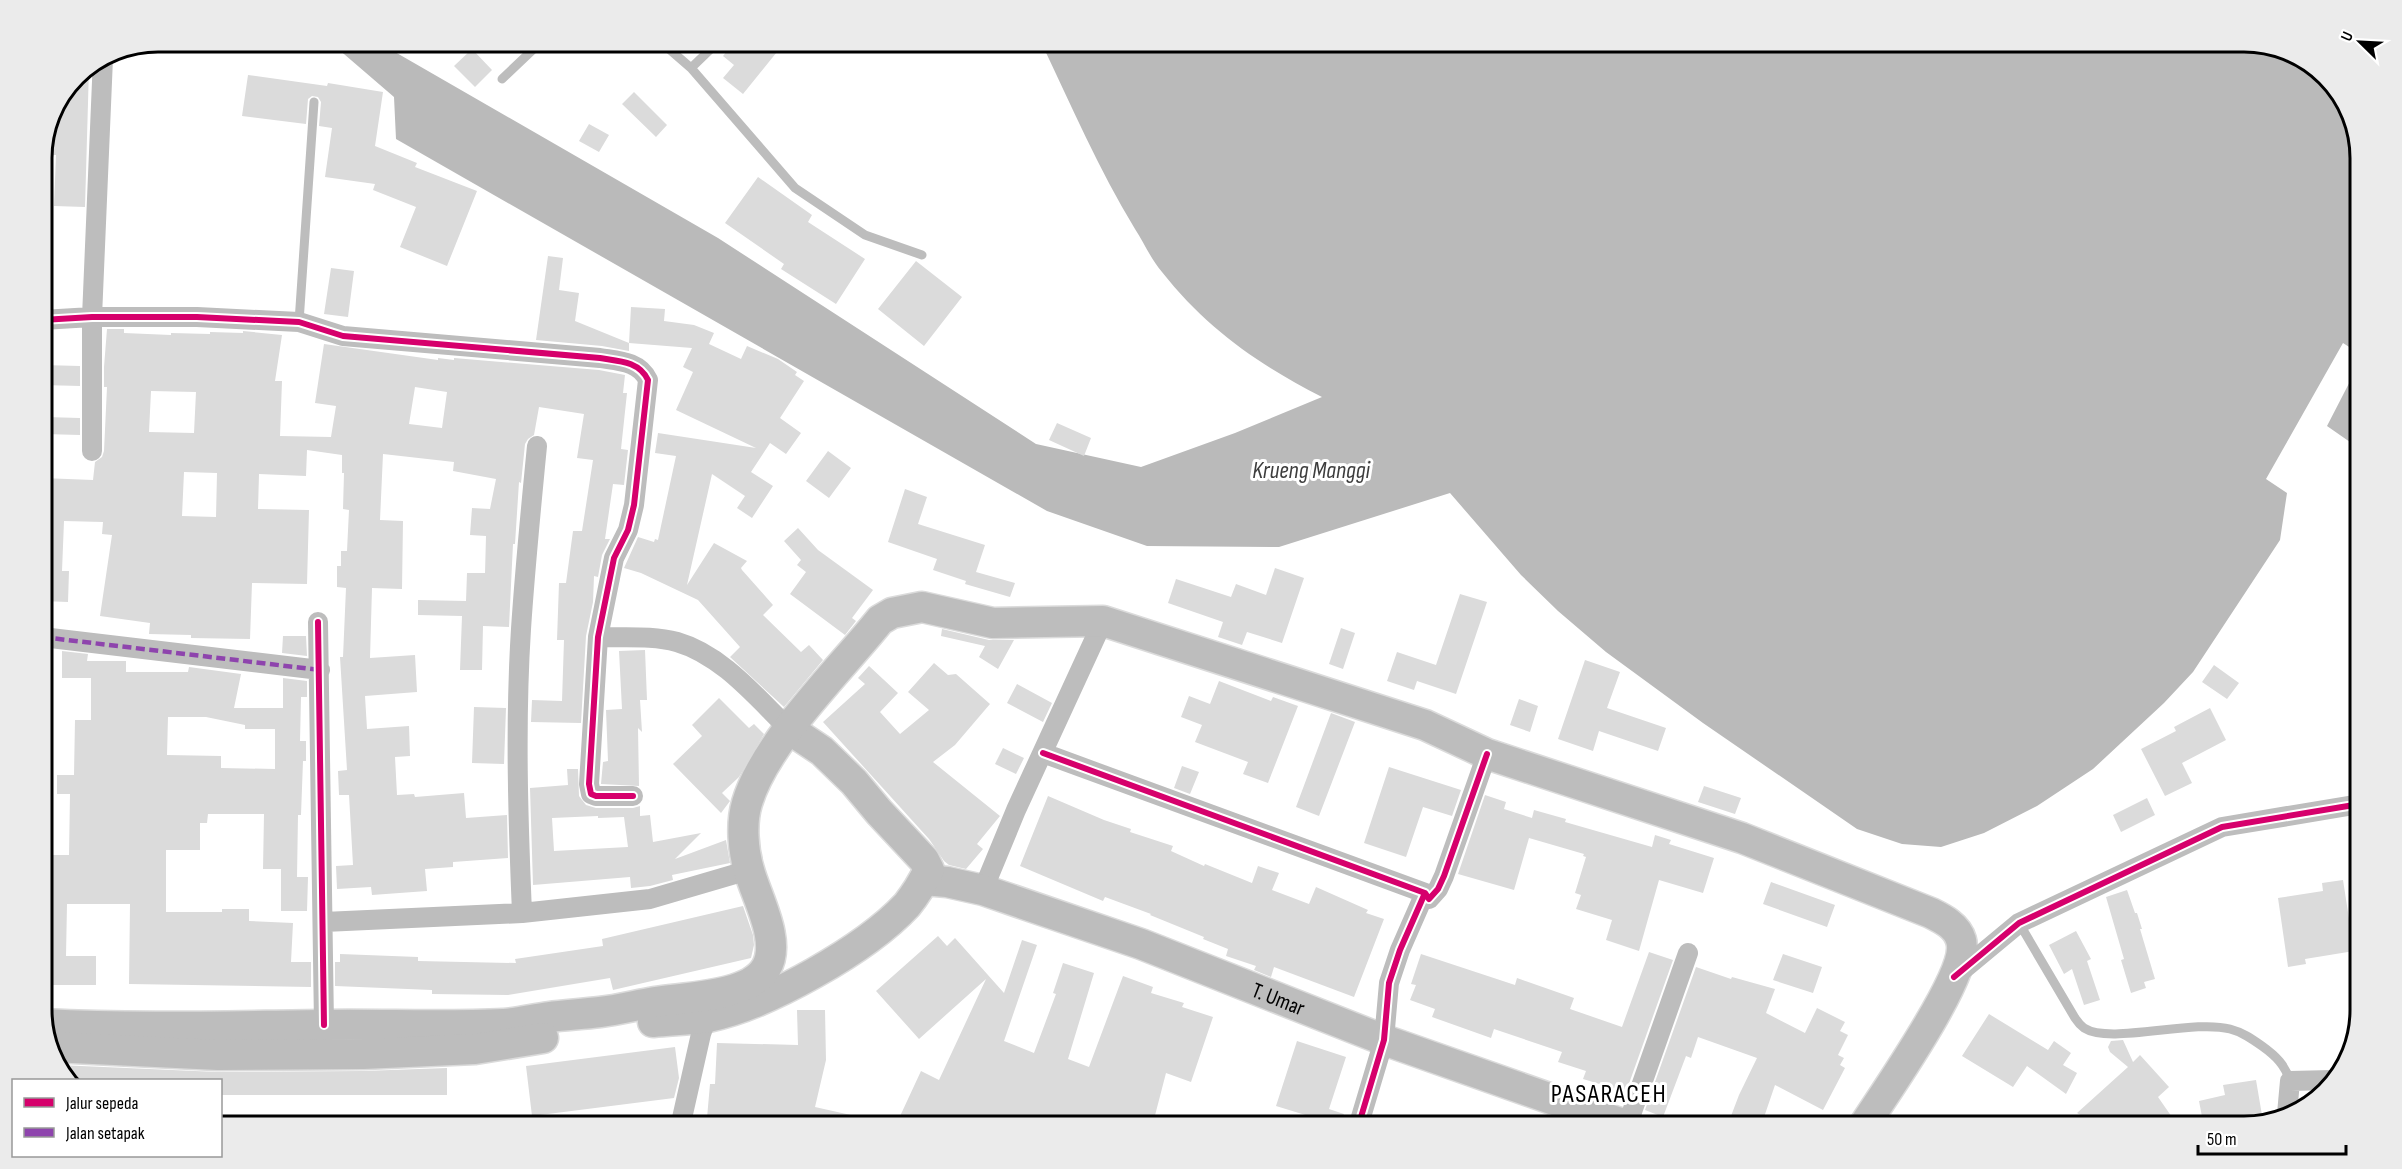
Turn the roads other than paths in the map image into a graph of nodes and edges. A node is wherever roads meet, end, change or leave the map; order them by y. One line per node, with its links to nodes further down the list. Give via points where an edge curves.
1 (530, 53): 6 (lane)
2 (673, 53): 5 (lane)
3 (707, 53): 5 (lane)
4 (103, 69): 9 (street)
5 (691, 69): 8 (lane, via 795,188 865,235)
6 (502, 79)
7 (314, 102): 11 (lane)
8 (922, 255)
9 (92, 316): 10 (street); 11 (street); 13 (street)
10 (53, 319)
11 (298, 322): 16 (street, via 343,336 600,358 628,363 643,371 648,389 634,505 628,530 614,558)
12 (537, 446): 28 (street, via 519,679)
13 (92, 451)
14 (1103, 621): 19 (main road, via 993,623 922,607 892,613 880,620); 20 (street); 21 (main road, via 1425,725)
15 (318, 622): 18 (street)
16 (598, 637): 19 (street, via 677,642 709,657); 22 (street, via 589,791 598,796)
17 (53, 638): 18 (street)
18 (320, 670): 29 (street)
19 (789, 729): 24 (main road, via 769,758 747,804 743,838); 25 (main road, via 822,751 924,860 929,870)
20 (1043, 753): 26 (street); 27 (street)
21 (1487, 754): 27 (street, via 1444,876 1429,899); 32 (main road, via 1742,838 1931,913 1951,925 1961,941 1960,963)
22 (633, 796)
23 (2350, 806): 30 (street, via 2222,827)
24 (749, 870): 28 (street, via 650,899); 35 (main road, via 768,927 771,952 767,967 748,985 602,1012 507,1023)
25 (924, 880): 26 (main road, T. Umar); 33 (main road, via 895,916 834,962 754,1001)
26 (983, 890): 36 (main road, T. Umar, via 1141,944)
27 (1425, 893): 36 (street, via 1389,984)
28 (522, 913): 29 (street)
29 (324, 922): 35 (street)
30 (2019, 923): 32 (street); 39 (lane, via 2084,1028 2112,1034 2204,1026 2229,1029 2244,1034 2273,1054 2286,1069)
31 (1688, 953): 44 (street)
32 (1954, 977): 45 (main road, via 1948,993)
33 (707, 1017): 37 (main road, via 475,1049 218,1055); 41 (street)
34 (54, 1024): 35 (main road, via 177,1028)
35 (324, 1025)
36 (1383, 1040): 42 (street); 43 (main road, T. Umar)
37 (59, 1047)
38 (2323, 1080): 39 (street)
39 (2290, 1081): 40 (street)
40 (2288, 1107)
41 (682, 1117)
42 (1361, 1117)
43 (1603, 1117)
44 (1632, 1117)
45 (1869, 1117)

